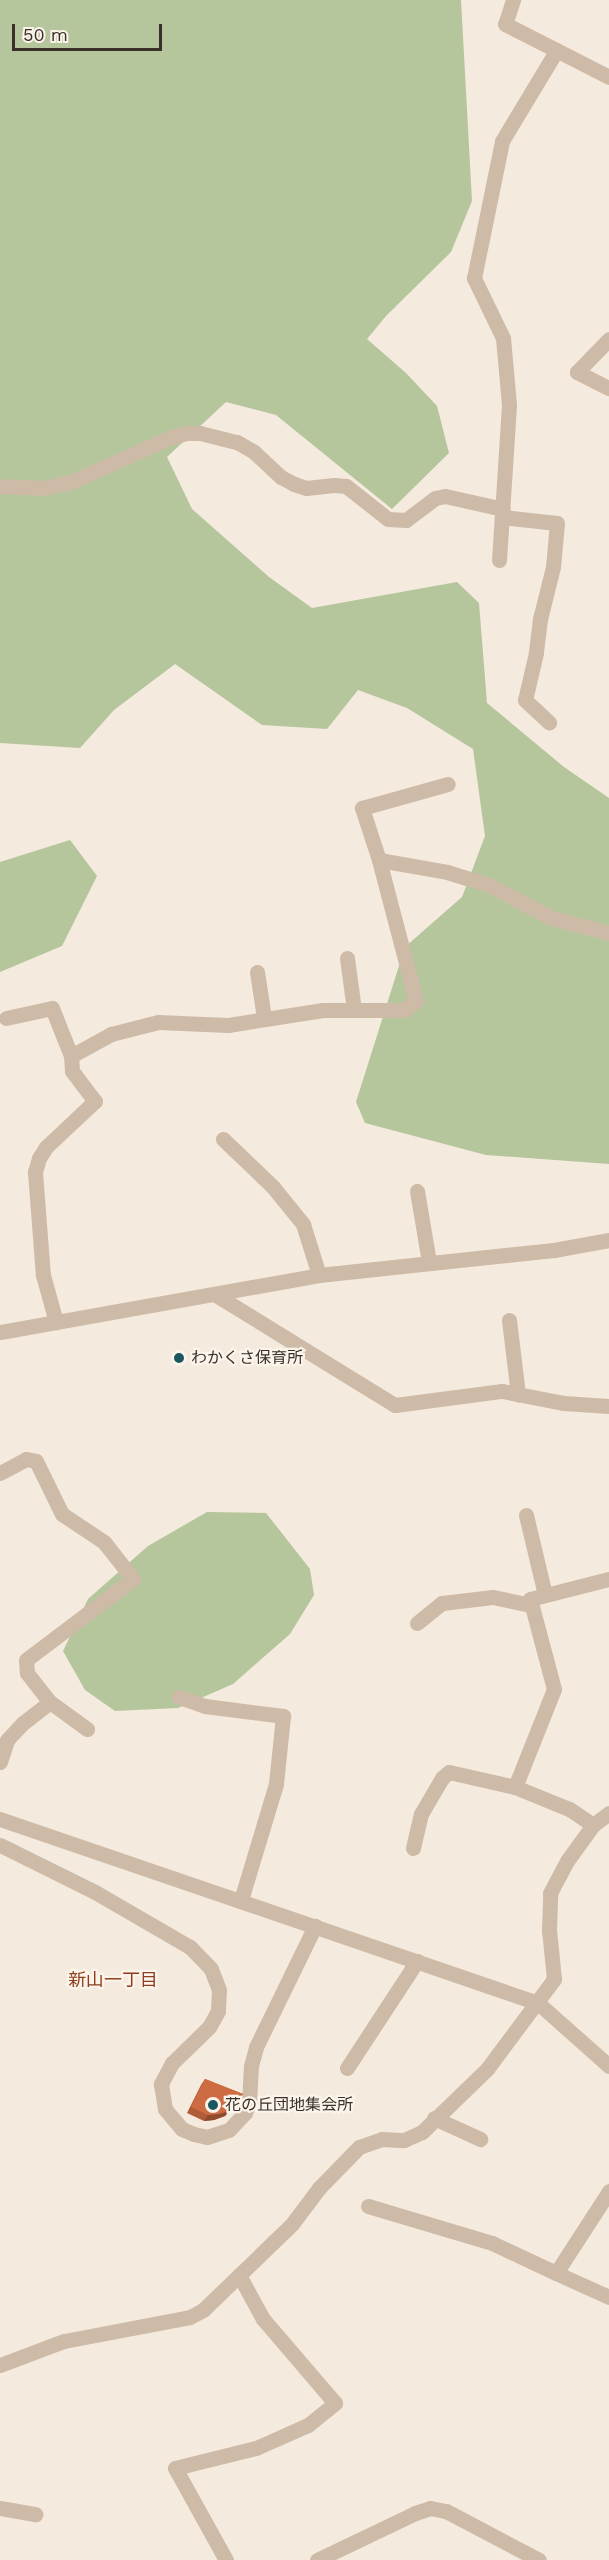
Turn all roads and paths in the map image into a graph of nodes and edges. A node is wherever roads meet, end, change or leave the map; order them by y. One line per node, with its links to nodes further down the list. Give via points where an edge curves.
1 (513, 0): 2 (street, via 506,24)
2 (557, 50): 3 (street); 7 (street, via 502,141 474,278 503,338 509,405)
3 (609, 77)
4 (609, 339): 5 (street, via 577,372)
5 (609, 388)
6 (0, 486): 7 (street, via 44,488 70,482 186,433 237,442 280,477 306,488 346,486 388,519 406,520 435,498 445,496)
7 (502, 513): 8 (street); 9 (street, via 557,523 553,567 525,700)
8 (499, 560)
9 (549, 722)
10 (448, 784): 11 (street, via 362,808)
11 (379, 860): 12 (street, via 447,872 489,885 551,918); 15 (street, via 416,1001 404,1010)
12 (609, 933)
13 (347, 958): 15 (street)
14 (257, 972): 17 (street)
15 (354, 1010): 17 (street)
16 (6, 1018): 18 (street, via 52,1008)
17 (264, 1018): 18 (street, via 228,1025 158,1022 111,1034)
18 (71, 1056): 26 (street, via 72,1071 95,1101 46,1147 35,1172 43,1275)
19 (223, 1139): 23 (street, via 273,1187 303,1224)
20 (417, 1191): 22 (street)
21 (609, 1240): 22 (street, via 554,1250)
22 (429, 1262): 23 (street)
23 (319, 1275): 24 (street)
24 (216, 1295): 26 (street); 28 (street, via 395,1405 502,1391)
25 (509, 1320): 28 (street)
26 (56, 1322): 27 (street)
27 (0, 1332)
28 (518, 1394): 29 (street, via 563,1403)
29 (609, 1406)
30 (0, 1473): 37 (street, via 26,1460 36,1461 62,1514 104,1542 133,1579 26,1660 27,1673)
31 (526, 1515): 33 (street)
32 (609, 1579): 33 (street)
33 (545, 1595): 34 (street, via 530,1599)
34 (532, 1605): 35 (street, via 493,1597 442,1603); 40 (street, via 554,1689)
35 (417, 1623)
36 (179, 1697): 46 (street, via 205,1706 283,1716 276,1784)
37 (50, 1702): 38 (street); 39 (street, via 7,1740)
38 (87, 1730)
39 (0, 1762)
40 (515, 1787): 43 (street, via 569,1809); 45 (street, via 449,1772 421,1814)
41 (609, 1813): 43 (street)
42 (0, 1820): 46 (street)
43 (593, 1825): 49 (street, via 550,1893 554,1979)
44 (0, 1845): 47 (street, via 95,1892 190,1947 211,1969 219,1990 218,2011 208,2027 172,2063 161,2084 165,2109 182,2129 194,2134 207,2137 229,2130 245,2113 256,2047)
45 (413, 1848)
46 (241, 1900): 47 (street)
47 (315, 1926): 48 (street)
48 (417, 1961): 49 (street); 51 (street)
49 (538, 2003): 50 (street); 52 (street, via 487,2068)
50 (609, 2066)
51 (347, 2068)
52 (434, 2118): 53 (street); 57 (street, via 414,2138 382,2139 359,2147 319,2188 292,2224)
53 (480, 2139)
54 (609, 2191): 56 (street)
55 (368, 2206): 56 (street, via 492,2243)
56 (556, 2273): 58 (street)
57 (239, 2276): 59 (street, via 190,2317 64,2341); 62 (street, via 263,2319 335,2403 308,2425 256,2448 175,2468)
58 (609, 2297)
59 (0, 2365)
60 (0, 2508): 61 (street)
61 (35, 2514)
62 (226, 2560)
63 (317, 2560): 64 (street, via 430,2508 446,2511)
64 (539, 2560)

